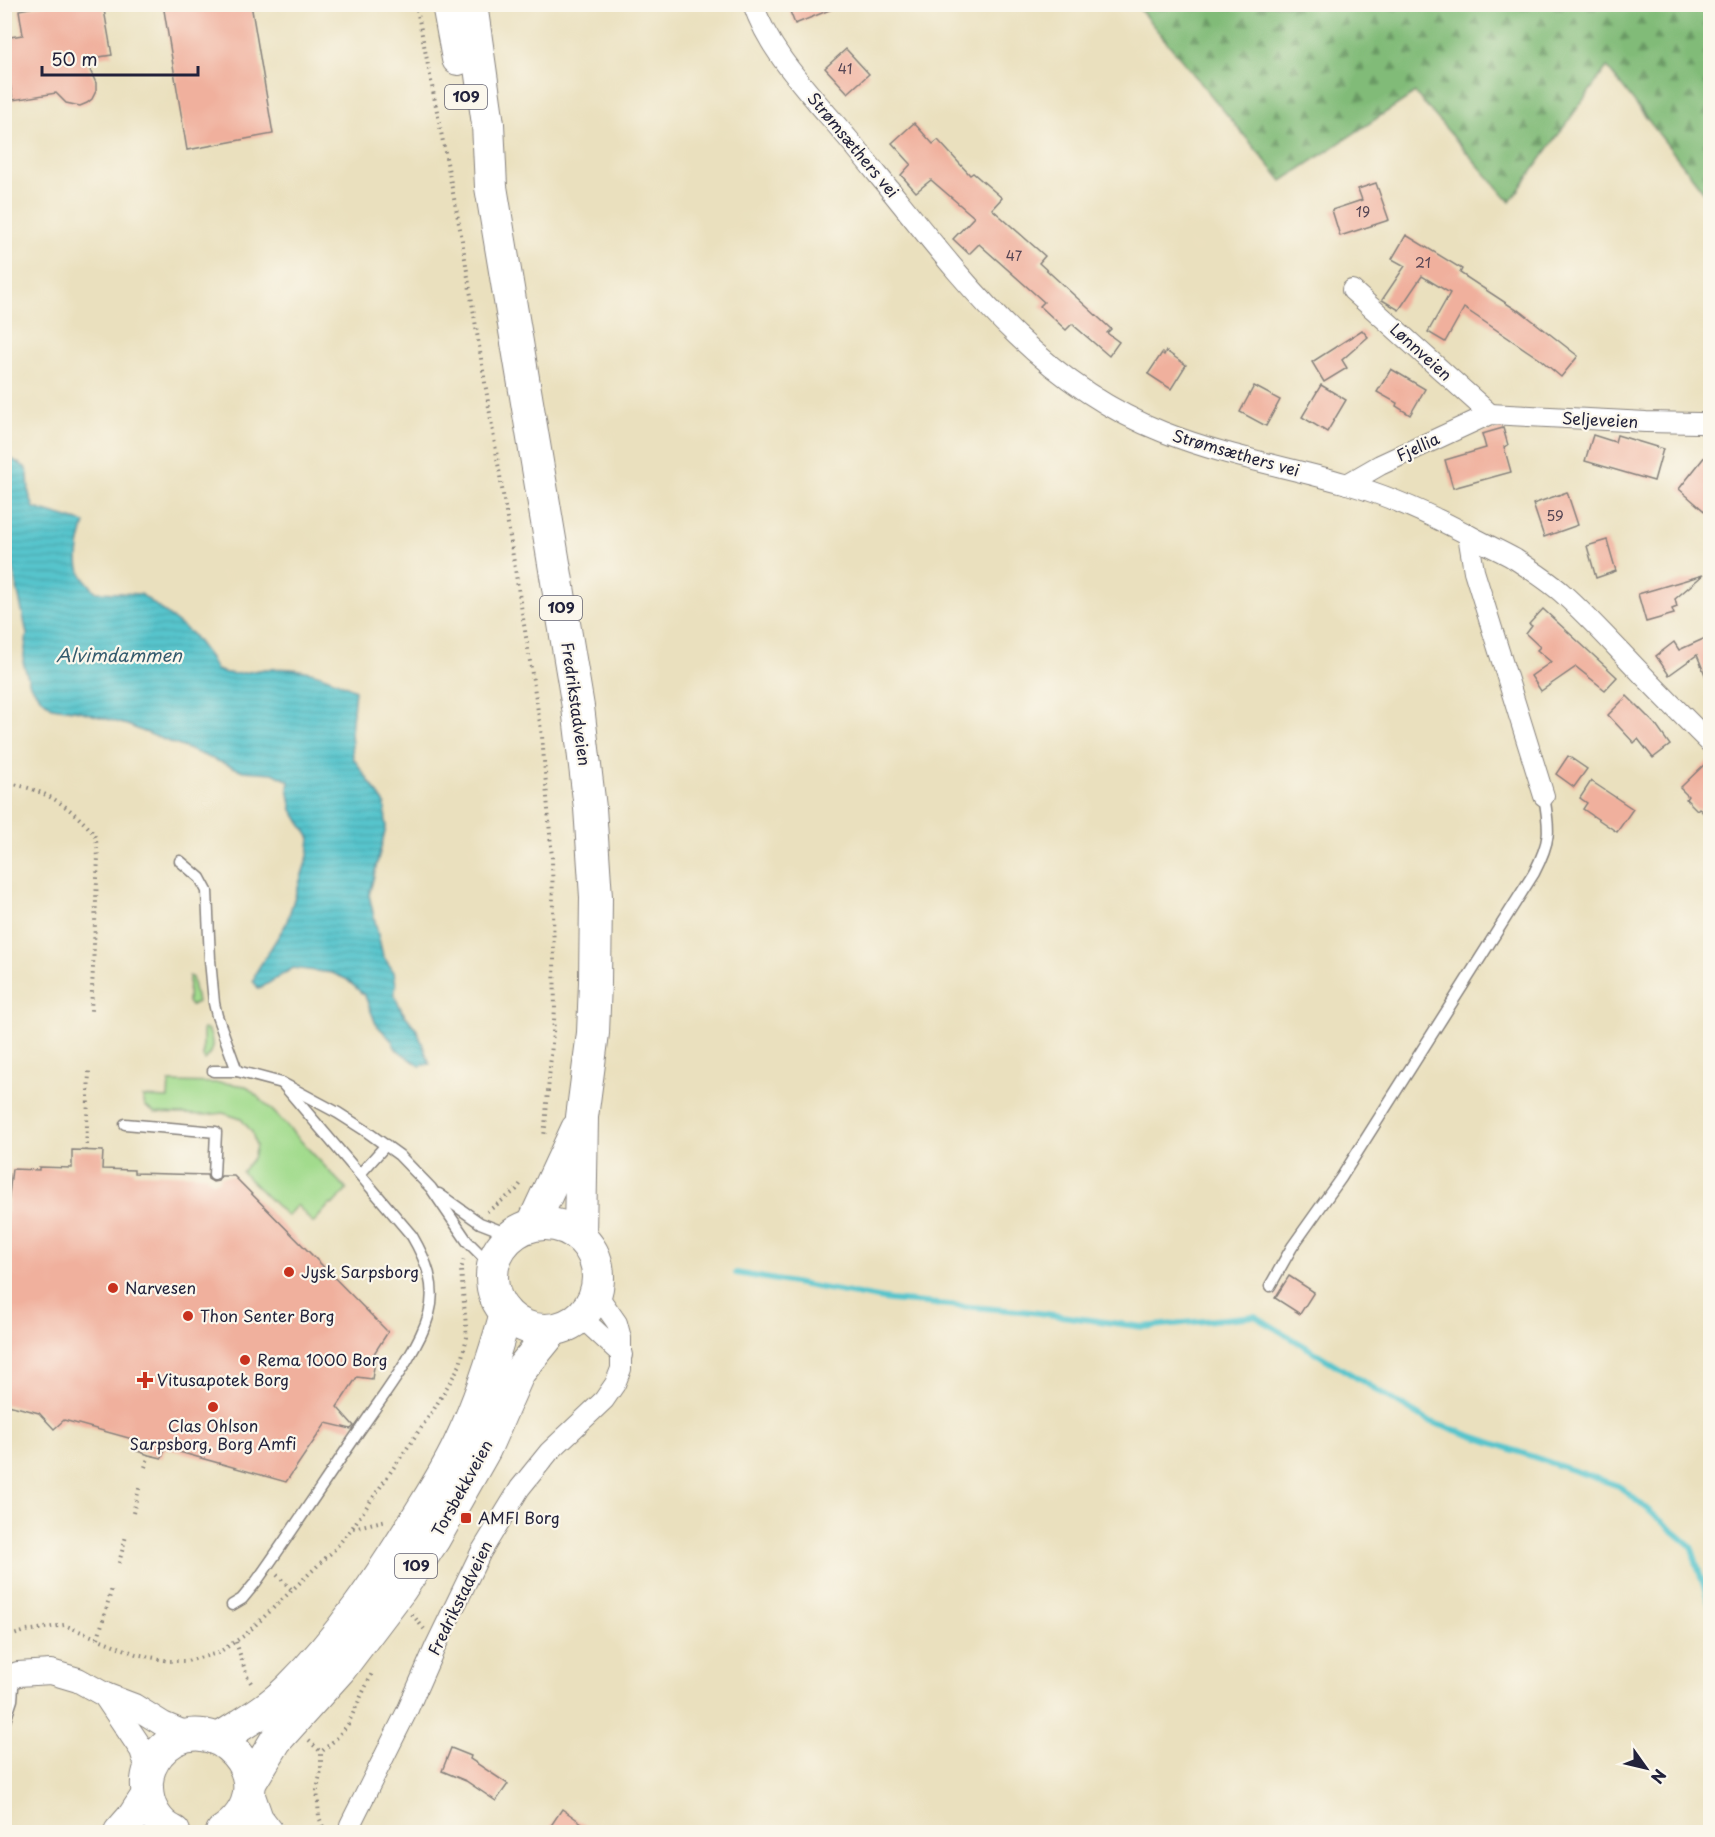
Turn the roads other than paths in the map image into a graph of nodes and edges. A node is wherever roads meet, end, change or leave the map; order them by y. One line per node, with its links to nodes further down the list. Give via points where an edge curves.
1 (448, 4): 4 (main road, Fredrikstadveien / 109, via 472,131)
2 (471, 4): 4 (main road, Fredrikstadveien / 109, via 488,124)
3 (753, 4): 8 (street, Strømsæthers vei, via 786,67 968,286 1045,362 1080,389 1161,432)
4 (491, 187): 16 (main road, Fredrikstadveien / 109, via 578,707 590,808 596,897 595,982)
5 (1352, 291): 6 (street, Lønnveien)
6 (1490, 414): 7 (street, Seljeveien); 8 (street, Fjellia)
7 (1710, 424)
8 (1347, 484): 9 (street, Strømsæthers vei, via 1432,516)
9 (1468, 535): 10 (street, Strømsæthers vei, via 1514,559 1558,589); 11 (street, via 1474,571)
10 (1710, 743)
11 (1544, 796): 25 (lane, via 1549,829 1534,873)
12 (180, 861): 14 (lane, via 200,878 207,891 214,1003)
13 (213, 1071): 14 (lane)
14 (237, 1071): 15 (lane)
15 (282, 1083): 18 (lane); 19 (lane)
16 (582, 1117): 22 (main road, Fredrikstadveien / 109); 23 (main road, Fredrikstadveien / 109)
17 (125, 1124): 20 (lane, via 216,1132)
18 (386, 1145): 19 (lane); 21 (lane)
19 (360, 1174): 29 (lane, via 412,1236 425,1258 432,1287 430,1313 390,1386 256,1582 243,1599)
20 (214, 1175)
21 (431, 1188): 22 (lane, via 480,1223); 24 (lane, via 467,1241)
22 (522, 1230): 23 (main road, via 550,1223); 24 (main road, 109, via 499,1249)
23 (580, 1236): 27 (main road, via 597,1262 598,1278)
24 (492, 1266): 26 (main road, via 491,1283)
25 (1270, 1286)
26 (506, 1313): 27 (main road, via 536,1330); 33 (main road, Torsbekkveien / 109, via 494,1360 462,1441 363,1601 288,1690 249,1720)
27 (577, 1313): 28 (street); 28 (street, Fredrikstadveien, via 618,1323); 35 (main road, Torsbekkveien / 109, via 519,1372 485,1449 434,1539 368,1634 276,1740)
28 (622, 1355): 40 (street, Fredrikstadveien, via 621,1369 604,1400 549,1452 520,1488 481,1552)
29 (232, 1605)
30 (9, 1677): 31 (street, via 51,1672 78,1680); 32 (lane, via 12,1700)
31 (105, 1695): 33 (street, via 164,1724); 34 (street, via 142,1750)
32 (4, 1724)
33 (205, 1738): 34 (main road, 109, via 178,1739 165,1747 155,1759); 35 (main road, via 230,1747 240,1757 247,1770)
34 (148, 1784): 36 (main road, 109, via 134,1816); 37 (main road, via 152,1810)
35 (249, 1790): 38 (main road, 109, via 243,1812); 39 (main road, via 257,1819)
36 (120, 1833)
37 (174, 1833)
38 (222, 1833)
39 (267, 1833)
40 (349, 1833)

